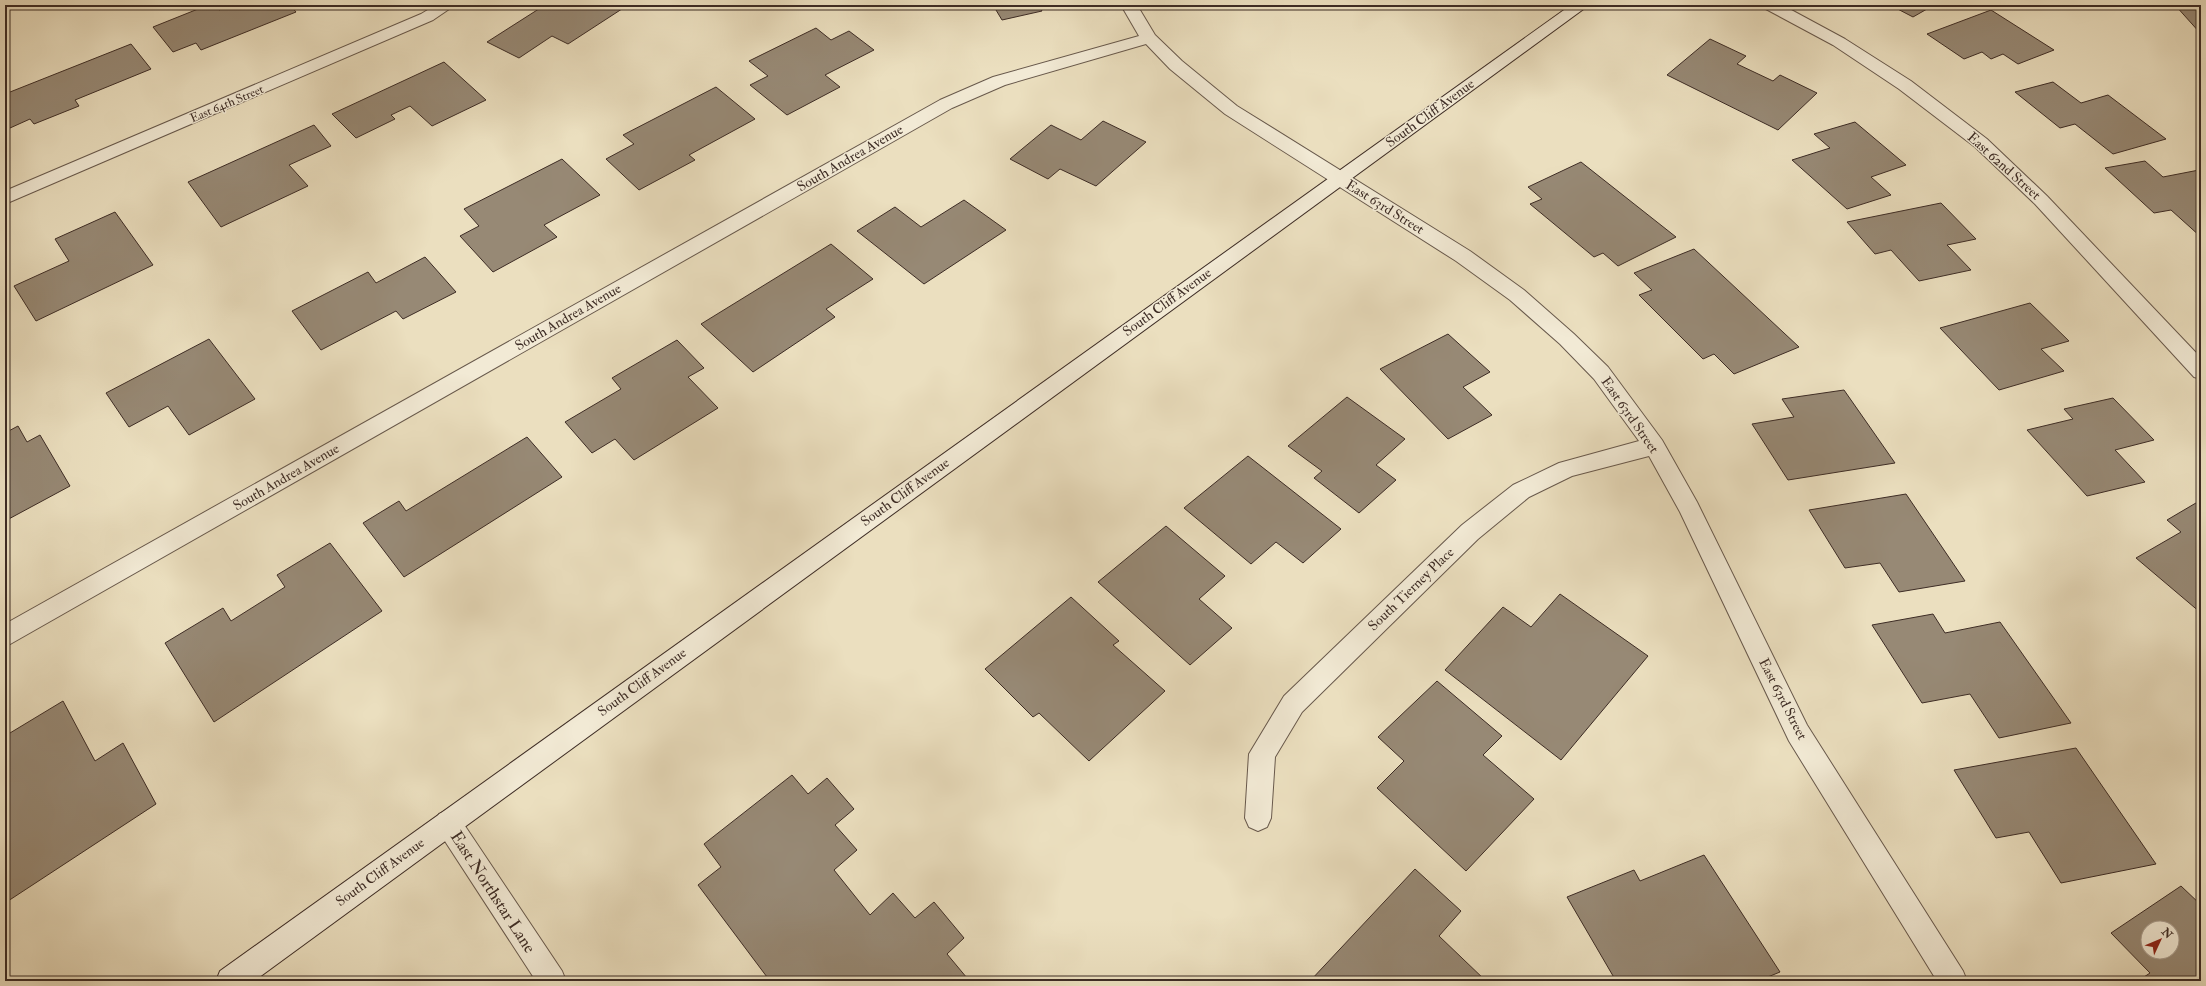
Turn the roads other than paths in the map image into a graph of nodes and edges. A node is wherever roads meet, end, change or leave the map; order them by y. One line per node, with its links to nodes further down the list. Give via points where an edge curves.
1 (447, 5): 7 (street, East 64th Street, via 427,17 306,70)
2 (1129, 5): 5 (street, East 63rd Street)
3 (1581, 5): 6 (street, South Cliff Avenue)
4 (1770, 5): 8 (street, East 62nd Street, via 1839,42 1905,85 1981,143 2041,200)
5 (1149, 38): 6 (street, East 63rd Street, via 1176,65 1231,110); 10 (street, South Andrea Avenue, via 999,81 946,104)
6 (1339, 178): 9 (street, East 63rd Street, via 1463,256 1516,295 1567,339 1601,373); 12 (street, South Cliff Avenue)
7 (5, 198)
8 (2201, 371)
9 (1654, 446): 11 (street, South Tierney Place, via 1567,469 1521,491 1470,532 1293,704 1262,754); 15 (street, East 63rd Street, via 1689,508 1798,733)
10 (5, 636)
11 (1258, 818)
12 (448, 823): 13 (street, South Cliff Avenue); 14 (street, East Northstar Lane)
13 (230, 981)
14 (552, 981)
15 (1953, 981)

